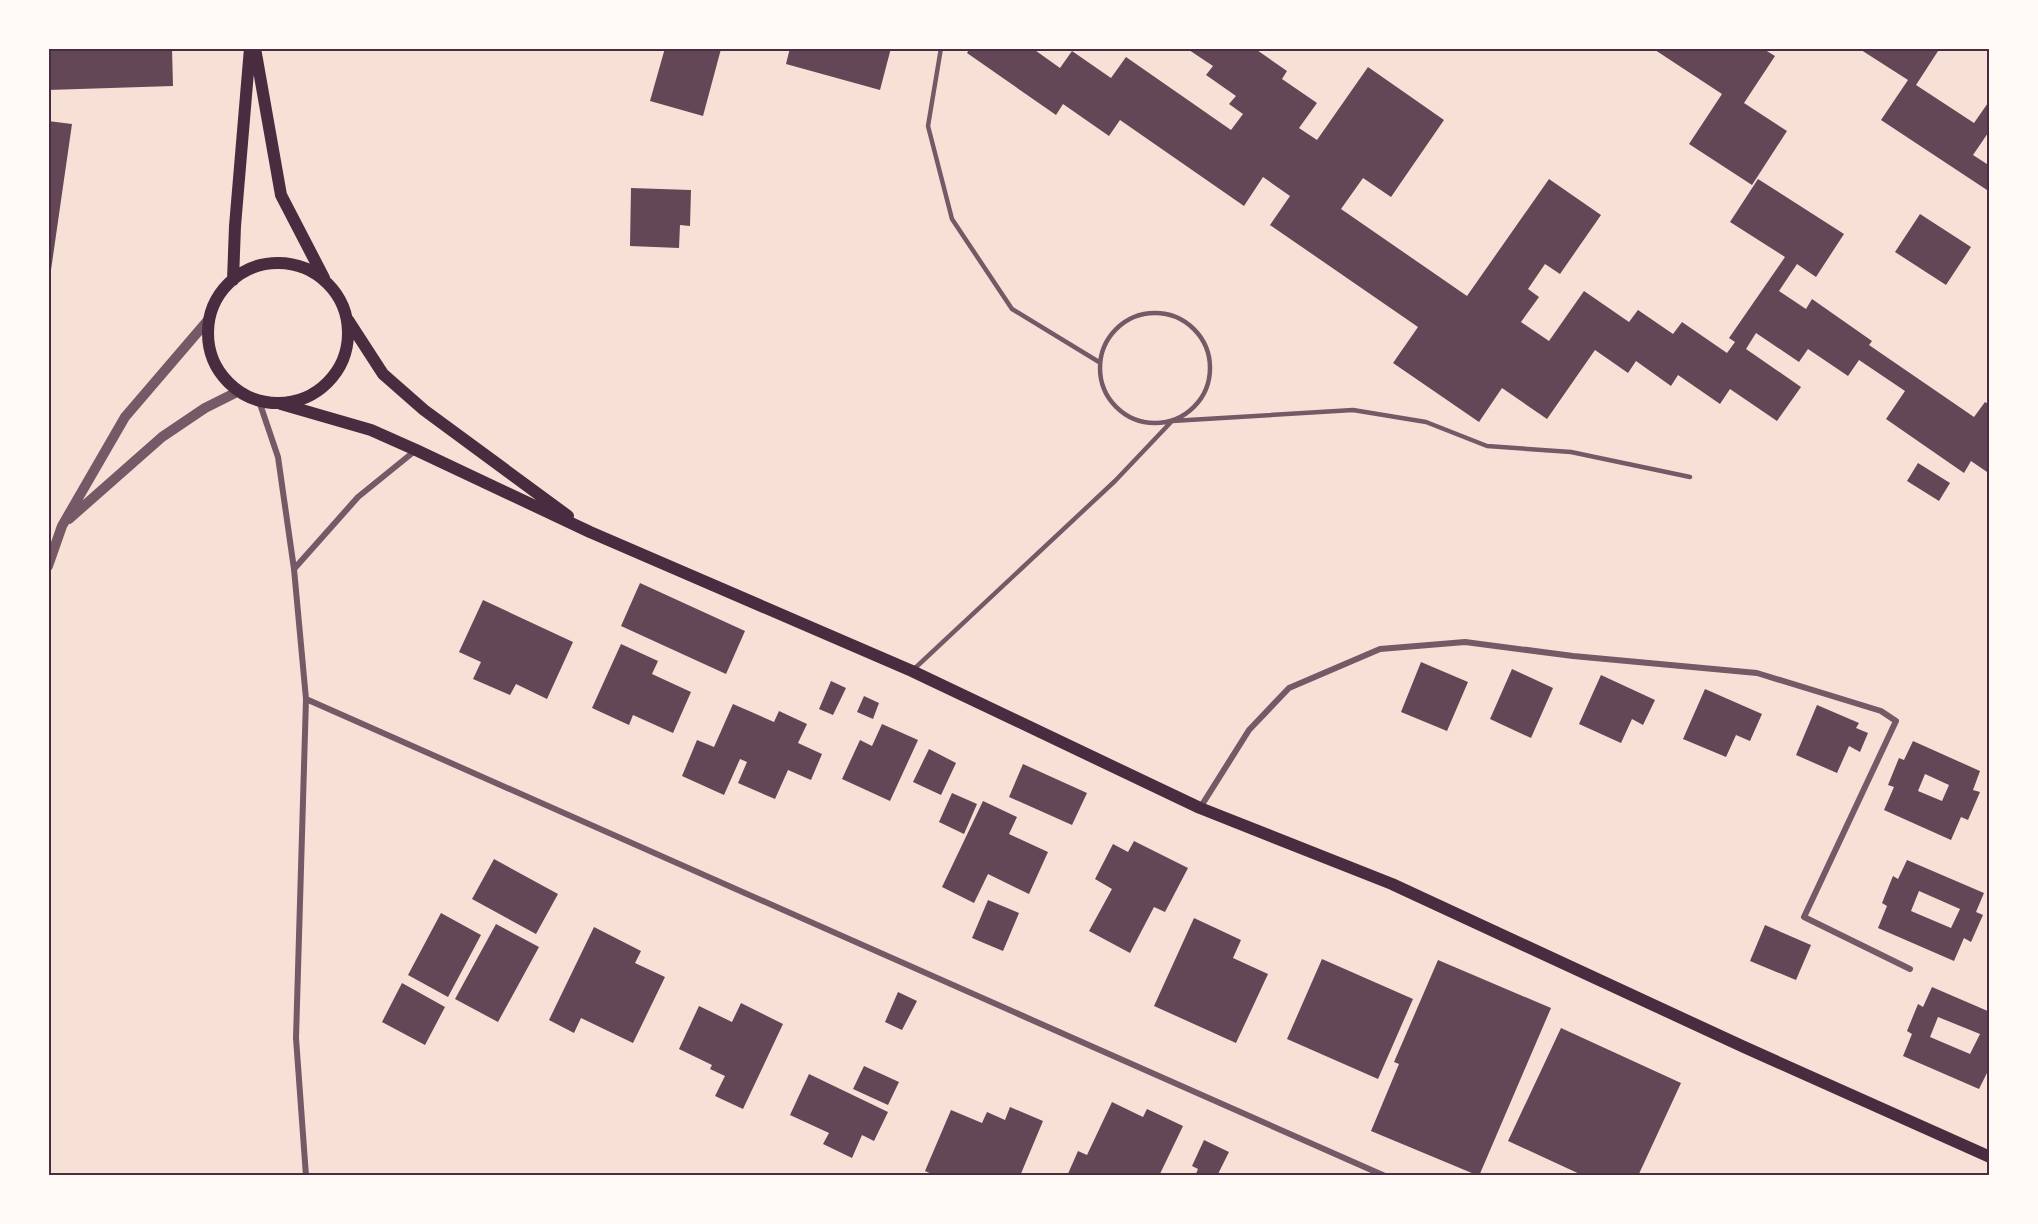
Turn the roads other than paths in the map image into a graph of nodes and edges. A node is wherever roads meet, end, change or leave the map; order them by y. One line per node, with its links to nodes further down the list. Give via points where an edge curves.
1 (250, 48): 4 (main road)
2 (255, 48): 5 (main road, via 281,195)
3 (941, 48): 8 (lane, via 928,126 952,219 1012,309)
4 (233, 280): 5 (main road, via 270,263 309,270); 7 (main road, via 218,297)
5 (326, 282): 6 (main road)
6 (347, 319): 11 (main road, via 349,339 334,377 319,391); 16 (main road, via 383,374 424,410)
7 (209, 320): 9 (main road, via 213,360 224,378); 15 (street, via 125,417)
8 (1099, 362): 12 (lane, via 1102,384 1112,403 1129,417 1150,423); 12 (lane, via 1106,341 1119,325 1138,314 1160,312 1181,319 1198,332 1208,351 1211,373 1205,394 1191,410)
9 (239, 391): 10 (main road); 15 (street, via 162,437)
10 (259, 401): 11 (main road); 18 (street, via 278,457)
11 (281, 404): 13 (main road, via 371,430)
12 (1172, 421): 14 (lane, via 1353,410 1426,422 1487,446 1571,452); 19 (lane, via 1115,481)
13 (416, 450): 16 (main road); 18 (street, via 358,496)
14 (1690, 477)
15 (62, 525): 17 (street)
16 (590, 532): 19 (main road)
17 (48, 566)
18 (294, 569): 20 (street)
19 (912, 671): 21 (main road)
20 (306, 699): 24 (street, via 296,1038); 25 (street)
21 (1200, 808): 22 (street, via 1249,730 1288,688 1380,649 1465,642 1757,673 1881,711 1896,721 1804,917); 23 (main road, via 1392,884)
22 (1910, 969)
23 (1990, 1157)
24 (306, 1176)
25 (1385, 1176)

